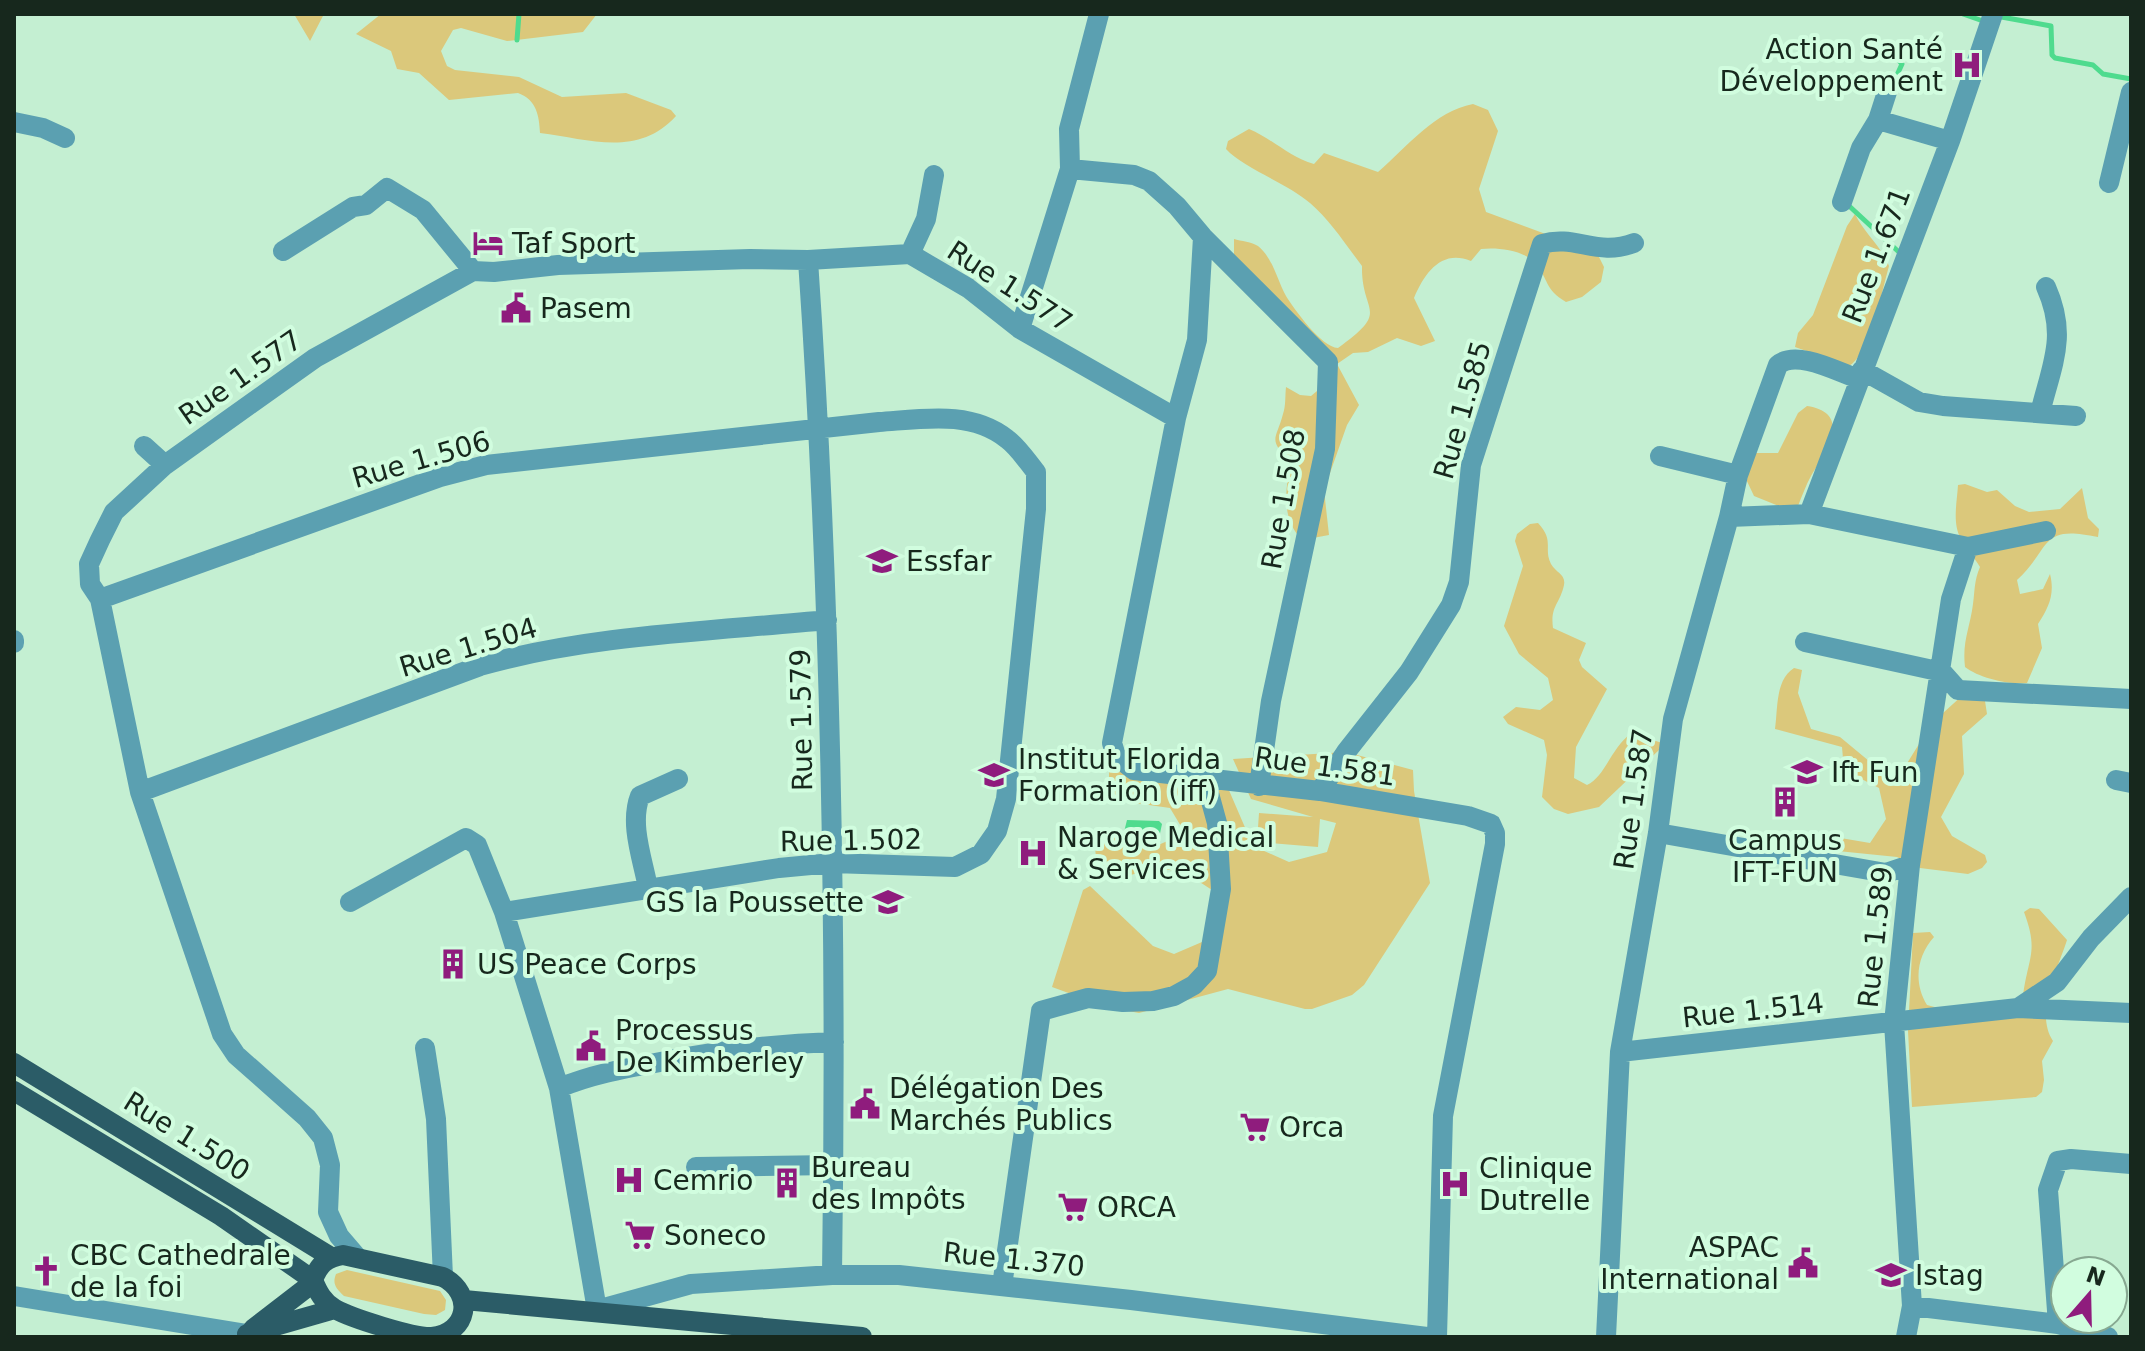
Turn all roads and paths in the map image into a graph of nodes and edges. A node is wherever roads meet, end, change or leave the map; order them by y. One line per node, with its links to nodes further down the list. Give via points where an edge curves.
1 (1099, 14): 9 (street, via 1069,129)
2 (1993, 14): 8 (street, Rue 1.671)
3 (1888, 89): 5 (street)
4 (2131, 92): 11 (street)
5 (1878, 120): 8 (street); 12 (street, via 1861,148)
6 (14, 122): 7 (street)
7 (65, 138)
8 (1950, 141): 21 (street, Rue 1.671)
9 (1070, 169): 13 (street, Rue 1.508, via 1149,181); 20 (street)
10 (934, 175): 16 (street, via 926,219)
11 (2109, 183)
12 (1842, 202)
13 (1203, 237): 24 (street, Rue 1.581, via 1197,340); 41 (street, Rue 1.508, via 1328,362 1325,449 1271,701)
14 (1634, 243): 42 (street, Rue 1.585, via 1609,249 1558,240 1542,244 1471,465 1459,582 1451,605 1409,672)
15 (283, 251): 18 (street, via 387,188 423,210)
16 (910, 254): 17 (street, Rue 1.577); 20 (street, Rue 1.577, via 968,288)
17 (808, 260): 18 (street, Rue 1.577); 25 (street, Rue 1.579)
18 (473, 271): 28 (street, Rue 1.577, via 315,358)
19 (2046, 287): 22 (street, via 2059,336)
20 (1020, 329): 24 (street, Rue 1.577)
21 (1861, 374): 22 (street, via 1919,402); 29 (street, Rue 1.587, via 1800,358 1778,365); 30 (street, Rue 1.671)
22 (2040, 413): 23 (street)
23 (2076, 416)
24 (1176, 418): 40 (street, Rue 1.581, via 1112,743 1116,756 1134,770)
25 (819, 429): 34 (street, Rue 1.506, via 486,465); 35 (street, Rue 1.579); 45 (street, Rue 1.502, via 943,418 983,423 1009,440 1036,472 1006,799 997,831 981,854 955,867)
26 (144, 446): 28 (street)
27 (1660, 456): 29 (street)
28 (165, 465): 34 (street, Rue 1.577, via 114,512 100,540 89,564 90,584)
29 (1738, 475): 31 (street, Rue 1.587)
30 (1809, 514): 31 (street); 33 (street)
31 (1729, 517): 44 (street, Rue 1.587, via 1673,719)
32 (2046, 531): 33 (street)
33 (1968, 547): 37 (street, Rue 1.589, via 1951,599)
34 (100, 599): 43 (street, Rue 1.577)
35 (827, 620): 43 (street, Rue 1.504, via 524,654); 45 (street, Rue 1.579)
36 (1805, 642): 37 (street)
37 (1942, 672): 38 (street, via 1958,690); 46 (street, Rue 1.589)
38 (2131, 699)
39 (678, 779): 47 (street, via 640,796 636,808)
40 (1205, 779): 41 (street, Rue 1.581); 69 (street, via 1217,823 1221,889 1207,971 1174,996 1123,1002 1088,998 1041,1011)
41 (1259, 786): 42 (street, Rue 1.581)
42 (1320, 791): 81 (street, Rue 1.581, via 1468,816 1491,824 1495,833 1443,1116)
43 (140, 792): 65 (street, Rue 1.577, via 222,1034 236,1055 323,1138 330,1165 328,1212)
44 (1658, 833): 46 (street, via 1886,873); 56 (street, Rue 1.587)
45 (832, 863): 47 (street, Rue 1.502); 54 (street, Rue 1.579)
46 (1910, 865): 53 (street, Rue 1.589)
47 (648, 888): 50 (street, Rue 1.502)
48 (2131, 897): 51 (street, via 2057,982)
49 (350, 902): 50 (street, via 466,838 477,845)
50 (504, 912): 58 (street)
51 (2018, 1008): 52 (street, Rue 1.514); 53 (street, Rue 1.514)
52 (2131, 1013)
53 (1894, 1023): 56 (street, Rue 1.514); 72 (street, Rue 1.589)
54 (834, 1042): 58 (street, via 770,1044 684,1057 585,1077); 61 (street, Rue 1.579)
55 (425, 1048): 67 (street, via 436,1119)
56 (1620, 1052): 82 (street, Rue 1.587)
57 (14, 1063): 64 (main road, Rue 1.500)
58 (559, 1088): 74 (street)
59 (14, 1091): 68 (main road, Rue 1.500, via 221,1216)
60 (2131, 1164): 63 (street, via 2058,1161 2048,1190)
61 (834, 1165): 62 (street); 66 (street, Rue 1.579)
62 (696, 1167)
63 (2053, 1255)
64 (331, 1257): 65 (main road); 68 (main road, via 322,1262)
65 (357, 1257): 67 (main road)
66 (832, 1275): 69 (street, Rue 1.370, via 899,1275); 74 (street, Rue 1.370, via 691,1284)
67 (443, 1277): 71 (main road, via 461,1290)
68 (313, 1281): 73 (main road, Rue 1.500); 77 (main road)
69 (1002, 1286): 80 (street, Rue 1.370)
70 (14, 1296): 77 (street)
71 (464, 1300): 74 (main road); 76 (main road)
72 (1912, 1306): 75 (street); 83 (street, Rue 1.589)
73 (335, 1309): 77 (main road); 78 (main road)
74 (597, 1310): 79 (main road)
75 (2049, 1323)
76 (460, 1331): 78 (main road)
77 (245, 1336)
78 (418, 1336)
79 (862, 1337)
80 (1427, 1337)
81 (1437, 1337)
82 (1606, 1337)
83 (1906, 1337)

